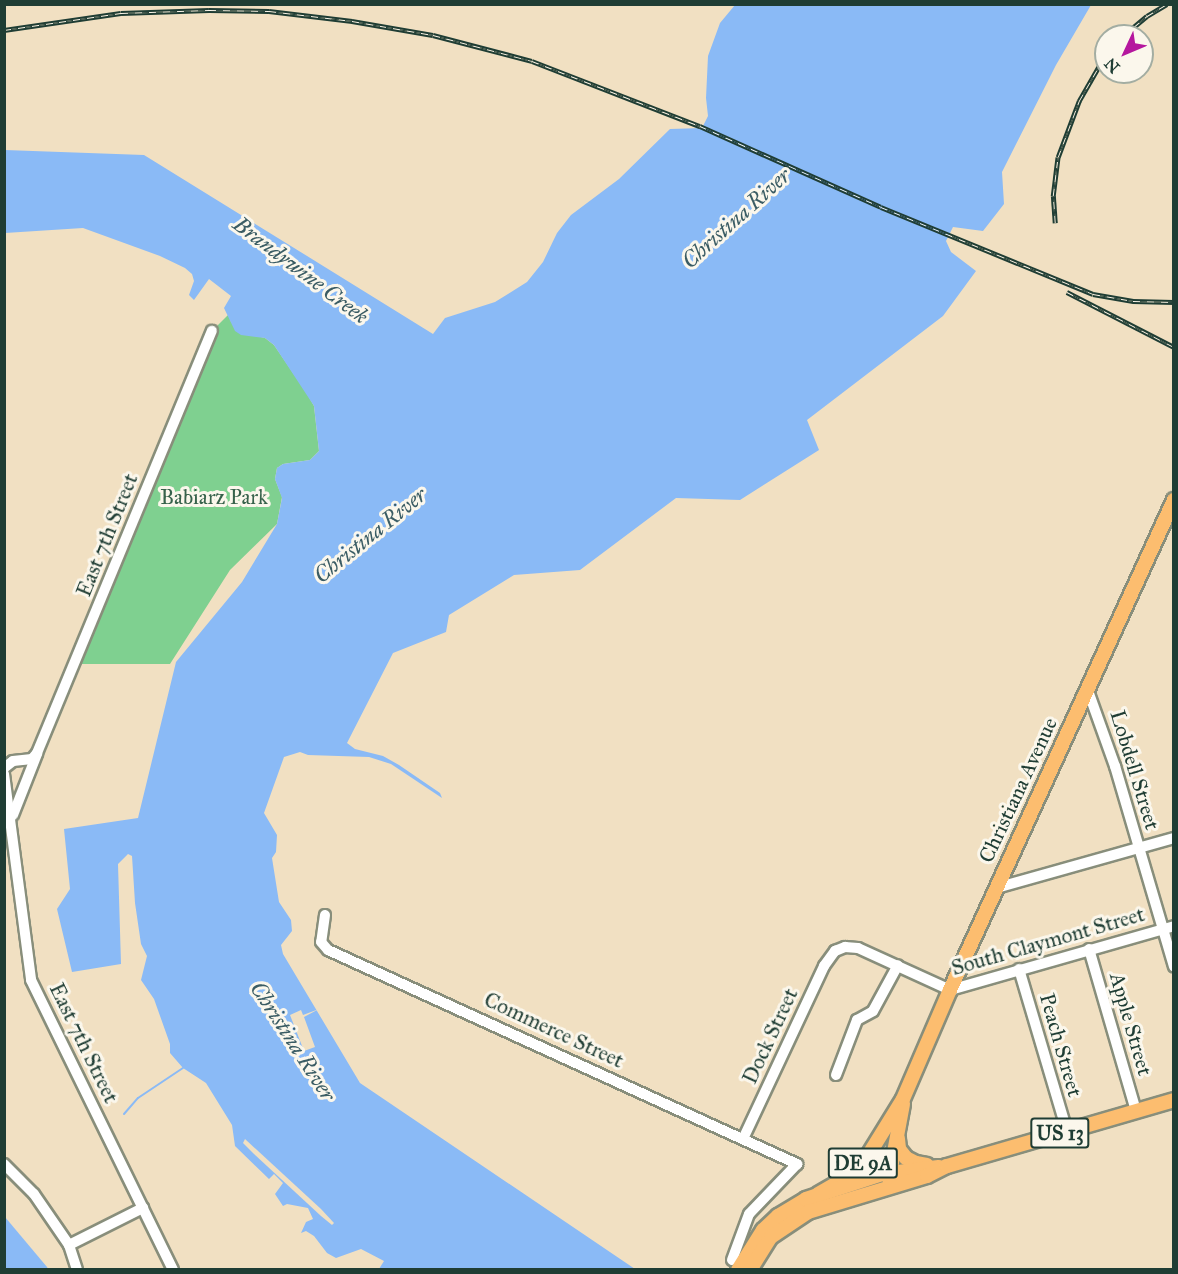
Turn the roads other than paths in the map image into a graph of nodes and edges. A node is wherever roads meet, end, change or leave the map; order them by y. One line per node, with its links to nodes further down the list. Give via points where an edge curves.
1 (212, 331): 4 (street, East 7th Street)
2 (1173, 500): 3 (main road, Christiana Avenue / DE 9A)
3 (1087, 688): 9 (street, Lobdell Street, via 1107,738); 10 (main road, Christiana Avenue / DE 9A)
4 (37, 753): 5 (street, via 32,759 13,761); 7 (street, East 7th Street)
5 (4, 768)
6 (4, 774): 7 (street, East 7th Street)
7 (12, 818): 32 (street, East 7th Street, via 31,980)
8 (1173, 838): 9 (street)
9 (1139, 848): 10 (street); 12 (street, Lobdell Street)
10 (996, 888): 18 (main road, Christiana Avenue / DE 9A)
11 (325, 915): 26 (street, Commerce Street, via 321,942 328,950)
12 (1168, 928): 13 (street, South Claymont Street); 16 (street, Lobdell Street)
13 (1089, 949): 17 (street, South Claymont Street); 22 (street, Apple Street)
14 (836, 951): 15 (street, South Claymont Street, via 853,947); 26 (street, Dock Street, via 824,966)
15 (898, 964): 18 (street, South Claymont Street); 19 (street, via 873,1011 857,1020)
16 (1173, 967)
17 (1019, 969): 18 (street, South Claymont Street); 24 (street, Peach Street)
18 (950, 990): 20 (main road, Christiana Avenue / DE 9A)
19 (836, 1075)
20 (903, 1099): 23 (main road, Christiana Avenue / DE 9A); 25 (main road, Christiana Avenue / DE 9A)
21 (1173, 1100): 22 (main road, US 13)
22 (1136, 1111): 24 (main road, US 13)
23 (891, 1116): 29 (main road, Christiana Avenue); 31 (main road, DE 9A, via 858,1168)
24 (1067, 1131): 28 (main road, US 13)
25 (897, 1132): 28 (main road, via 899,1149 909,1160); 29 (main road, Christiana Avenue / DE 9A)
26 (743, 1139): 35 (street, Commerce Street, via 797,1164 749,1214)
27 (4, 1164): 34 (street, via 26,1184)
28 (947, 1166): 29 (main road, US 13); 30 (main road, US 13)
29 (886, 1174): 30 (main road, Christiana Avenue / DE 9A); 31 (main road, US 13)
30 (886, 1189): 33 (main road, US 13, via 808,1212)
31 (818, 1194): 33 (main road, US 13, via 790,1208)
32 (143, 1208): 34 (street); 37 (street, East 7th Street)
33 (767, 1234): 35 (main road, US 13); 38 (main road, US 13)
34 (69, 1245): 36 (street)
35 (735, 1265)
36 (77, 1269)
37 (173, 1269)
38 (750, 1269)

